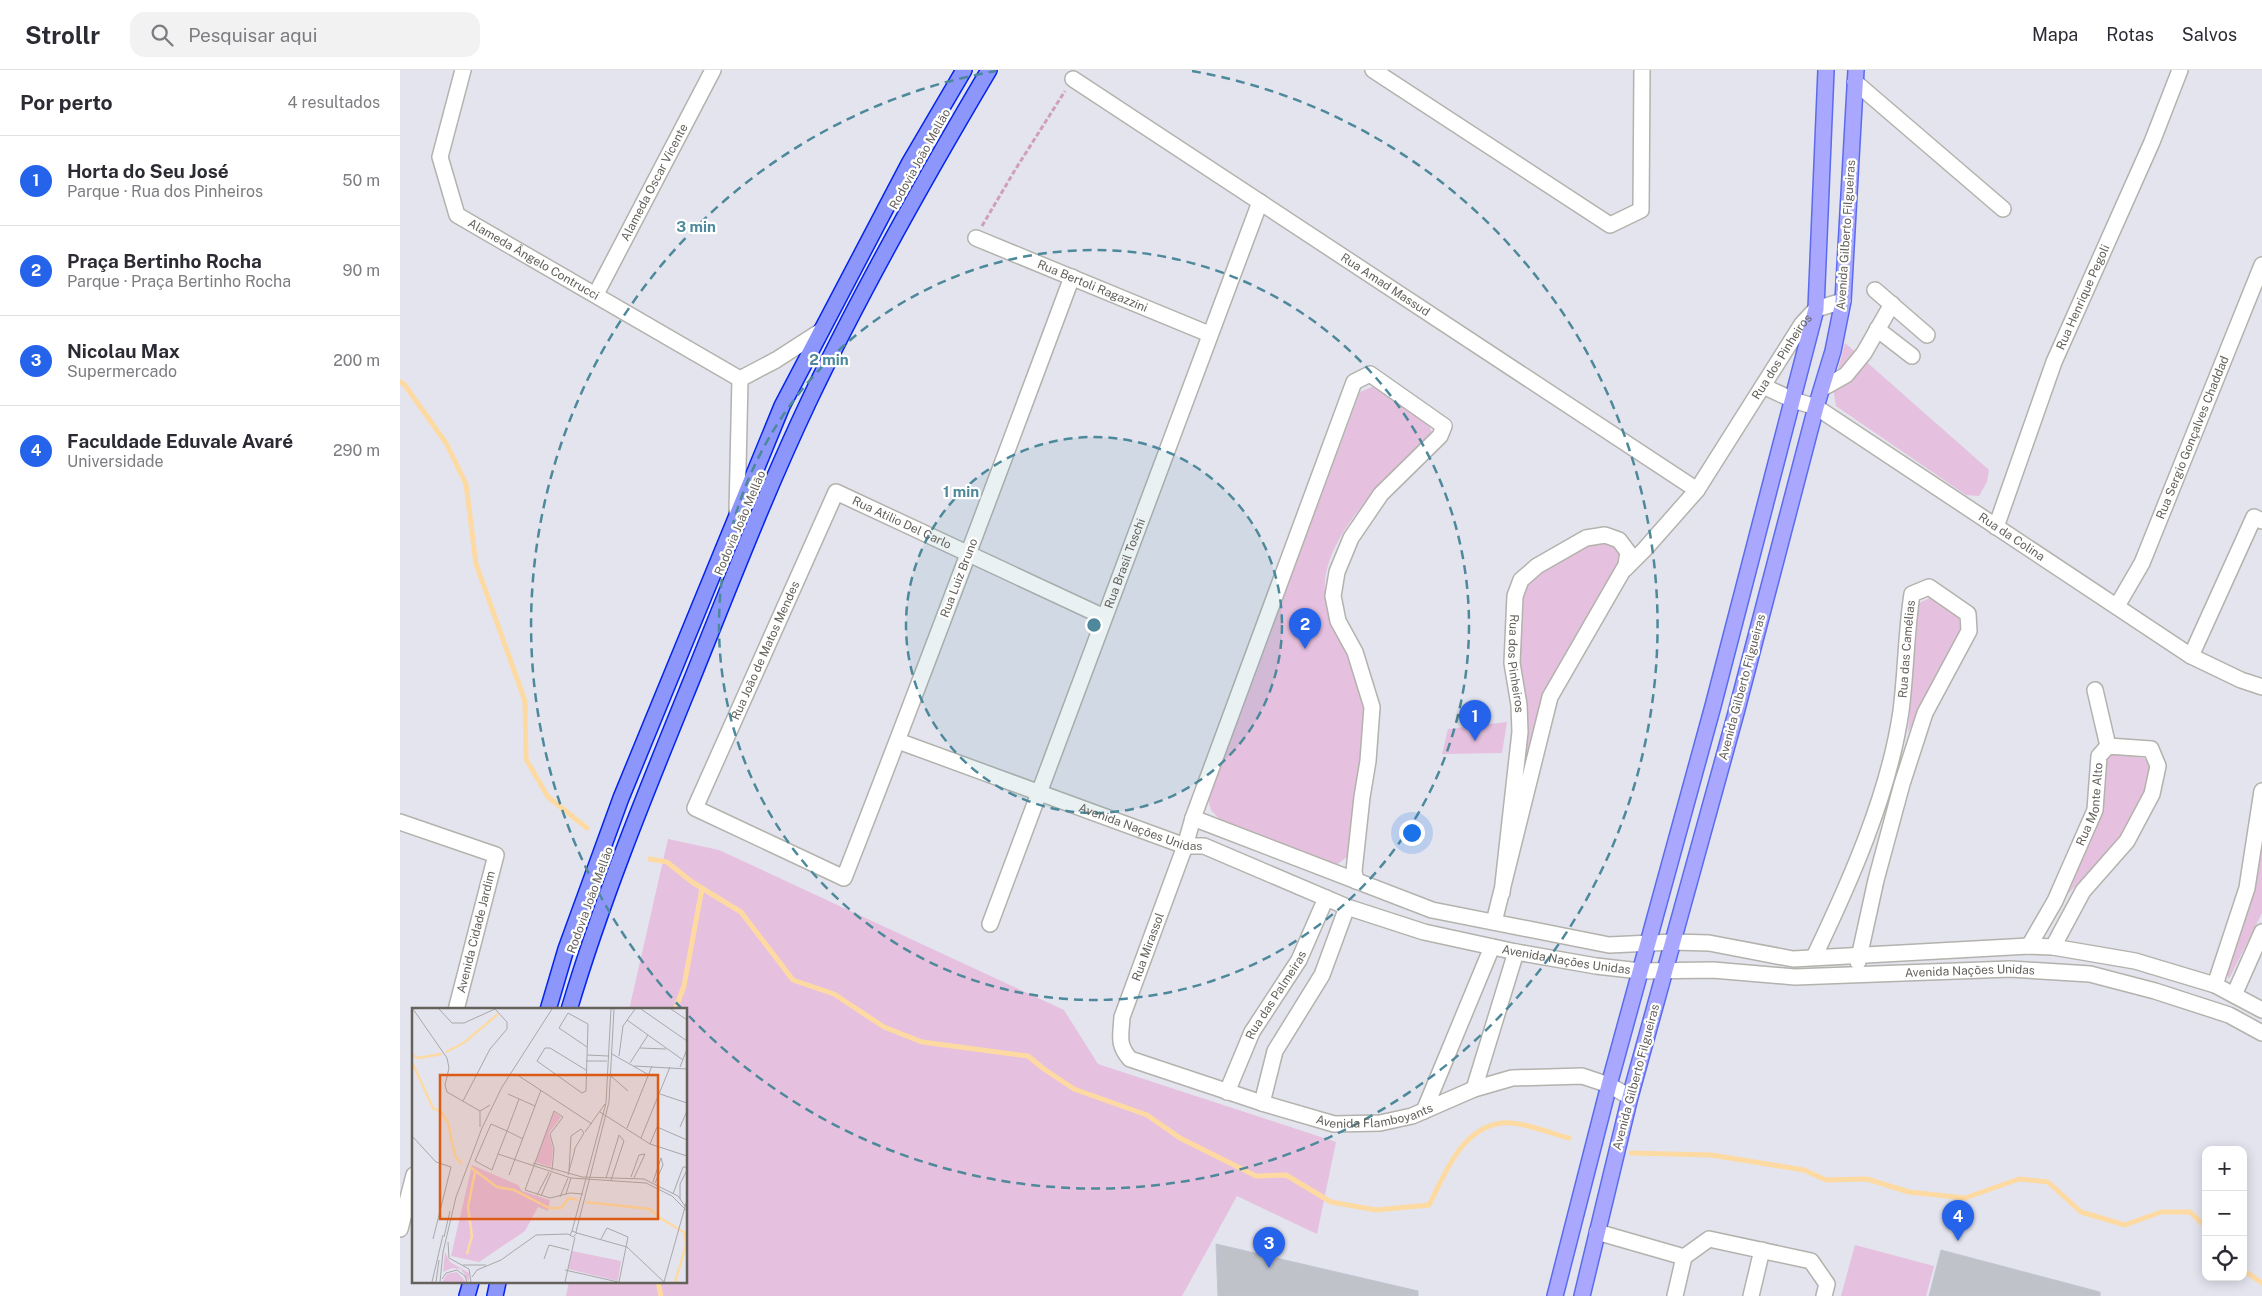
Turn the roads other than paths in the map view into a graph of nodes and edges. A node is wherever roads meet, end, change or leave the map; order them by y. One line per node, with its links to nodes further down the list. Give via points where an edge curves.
1 (462, 70): 17 (street, Alameda Ângelo Contrucci, via 440,157 457,215)
2 (713, 70): 17 (street, Alameda Oscar Vicente)
3 (964, 70): 22 (highway, Rodovia João Mellão, via 910,162)
4 (989, 70): 75 (highway, Rodovia João Mellão, via 928,172 804,412 640,806 597,921)
5 (1374, 70): 6 (street, via 1610,225 1641,210)
6 (1642, 70)
7 (1826, 70): 20 (main road, Avenida Gilberto Filgueiras)
8 (2177, 72): 35 (street, Rua Henrique Pegoli, via 2152,142 2054,362)
9 (1856, 76): 12 (street); 18 (main road, Avenida Gilberto Filgueiras)
10 (1073, 79): 11 (street, Rua Amad Massud)
11 (1260, 202): 23 (street, Rua Brasil Toschi); 31 (street, Rua Amad Massud)
12 (2003, 209)
13 (976, 238): 15 (street, Rua Bertoli Ragazzini)
14 (2262, 265): 38 (street, Rua Sergio Gonçalves Chaddad, via 2142,563)
15 (1072, 277): 23 (street, Rua Bertoli Ragazzini); 36 (street, Rua Luiz Bruno)
16 (1875, 290): 19 (street)
17 (596, 294): 26 (street, Alameda Ângelo Contrucci)
18 (1843, 301): 20 (street, Rua dos Pinheiros); 28 (main road, Avenida Gilberto Filgueiras)
19 (1892, 304): 21 (street); 24 (street)
20 (1816, 309): 27 (street, Rua dos Pinheiros, via 1802,324); 29 (main road, Avenida Gilberto Filgueiras)
21 (1878, 329): 25 (street); 28 (street, via 1846,375)
22 (821, 331): 26 (street); 33 (highway, Rodovia João Mellão, via 782,406)
23 (1209, 334): 39 (street, Rua Brasil Toschi)
24 (1926, 335)
25 (1912, 356)
26 (740, 379): 33 (street)
27 (1762, 386): 29 (street, Rua da Colina); 31 (street, Rua dos Pinheiros)
28 (1823, 388): 30 (main road, Avenida Gilberto Filgueiras)
29 (1793, 400): 30 (street, Rua da Colina); 43 (main road, Avenida Gilberto Filgueiras)
30 (1816, 407): 35 (street, Rua da Colina); 44 (main road, Avenida Gilberto Filgueiras)
31 (1697, 490): 37 (street, Rua dos Pinheiros)
32 (836, 492): 36 (street, Rua Atilio Del Carlo); 52 (street, Rua João de Matos Mendes, via 695,808)
33 (737, 512): 74 (highway, Rodovia João Mellão, via 621,798 569,940)
34 (2262, 521): 40 (street, via 2254,517)
35 (1996, 527): 38 (street, Rua da Colina)
36 (969, 552): 39 (street, Rua Atilio Del Carlo); 45 (street, Rua Luiz Bruno)
37 (1624, 570): 54 (street, Rua dos Pinheiros, via 1550,697); 54 (street, Rua dos Pinheiros, via 1628,552 1620,540 1605,535 1586,538 1537,566 1521,580 1515,596 1512,663 1520,732)
38 (2117, 606): 40 (street, Rua da Colina)
39 (1104, 617): 48 (street, Rua Brasil Toschi)
40 (2191, 656): 41 (street, Rua da Colina)
41 (2262, 687)
42 (2094, 690): 46 (street)
43 (1714, 706): 44 (main road); 61 (main road, Avenida Gilberto Filgueiras)
44 (1736, 713): 60 (main road, Avenida Gilberto Filgueiras)
45 (898, 741): 48 (street, Avenida Nações Unidas); 52 (street, Rua Luiz Bruno)
46 (2108, 746): 62 (street, Rua Monte Alto, via 2099,756 2092,818 2055,901); 64 (street, Rua Monte Alto, via 2151,749 2158,766 2152,794 2128,841 2082,891)
47 (2262, 791): 71 (street, via 2248,888)
48 (1039, 792): 51 (street, Avenida Nações Unidas); 58 (street, Rua Brasil Toschi)
49 (1192, 818): 51 (street, Rua Mirassol); 53 (street, Avenida Nações Unidas); 53 (street, Rua Mirassol, via 1354,382 1370,374 1444,426 1440,436 1381,494 1351,538 1337,572 1333,596 1338,621 1355,652 1372,707 1354,871)
50 (400, 822): 73 (street, Avenida Cidade Jardim, via 496,855)
51 (1185, 846): 55 (street, Avenida Nações Unidas, via 1204,846); 78 (street, Rua Mirassol, via 1122,1017)
52 (844, 878)
53 (1356, 881): 57 (street, Avenida Nações Unidas, via 1432,910)
54 (1502, 893): 57 (street, Rua dos Pinheiros)
55 (1326, 898): 56 (street, Avenida Nações Unidas); 81 (street, Rua das Palmeiras, via 1300,960 1252,1032)
56 (1347, 907): 63 (street, Avenida Nações Unidas, via 1424,932); 83 (street, via 1322,975 1275,1051)
57 (1494, 922): 61 (street, Avenida Nações Unidas, via 1609,945)
58 (990, 924)
59 (2262, 932): 72 (street)
60 (1673, 942): 61 (street, Avenida Nações Unidas); 67 (street, Avenida Nações Unidas, via 1709,944 1793,959); 68 (main road, Avenida Gilberto Filgueiras)
61 (1648, 943): 69 (main road, Avenida Gilberto Filgueiras)
62 (2029, 946): 64 (street, Avenida Nações Unidas); 66 (street, Avenida Nações Unidas)
63 (1492, 947): 65 (street, Avenida Nações Unidas); 84 (street)
64 (2054, 947): 71 (street, Avenida Nações Unidas, via 2135,961)
65 (1516, 952): 69 (street, Avenida Nações Unidas); 80 (street)
66 (1859, 954): 67 (street, Avenida Nações Unidas); 67 (street, Rua das Camélias, via 1878,870 1925,713 1969,631 1968,614 1929,587 1912,594 1900,711 1886,778 1838,907); 70 (street, Rua das Camélias)
67 (1814, 957)
68 (1665, 970): 69 (street, Avenida Nações Unidas); 70 (street, Avenida Nações Unidas, via 1713,970 1795,977); 82 (main road, Avenida Gilberto Filgueiras)
69 (1640, 971): 79 (main road, Avenida Gilberto Filgueiras)
70 (1856, 976): 77 (street, Avenida Nações Unidas, via 2010,969 2090,974 2155,990 2229,1016)
71 (2215, 984): 72 (street, Avenida Nações Unidas)
72 (2234, 995): 76 (street, Avenida Nações Unidas)
73 (457, 1008)
74 (549, 1008)
75 (570, 1008)
76 (2262, 1010)
77 (2262, 1033)
78 (1122, 1050): 81 (street, Avenida Flamboyants, via 1130,1059)
79 (1609, 1085): 80 (street, Avenida Flamboyants, via 1582,1076 1512,1078); 82 (street, Avenida Flamboyants); 90 (main road, Avenida Gilberto Filgueiras)
80 (1474, 1089): 84 (street, Avenida Flamboyants)
81 (1227, 1092): 83 (street, Avenida Flamboyants)
82 (1630, 1097): 87 (main road, Avenida Gilberto Filgueiras)
83 (1262, 1103): 84 (street, Avenida Flamboyants, via 1334,1124 1380,1122)
84 (1424, 1111)
85 (412, 1183): 86 (street)
86 (400, 1229)
87 (1597, 1232): 89 (street); 91 (main road, Avenida Gilberto Filgueiras)
88 (1762, 1250): 89 (street, via 1709,1239); 93 (street); 94 (street, via 1811,1261 1827,1284)
89 (1684, 1257): 92 (street)
90 (1556, 1289): 91 (main road)
91 (1583, 1293)
92 (1675, 1296)
93 (1751, 1296)
94 (1824, 1296)

